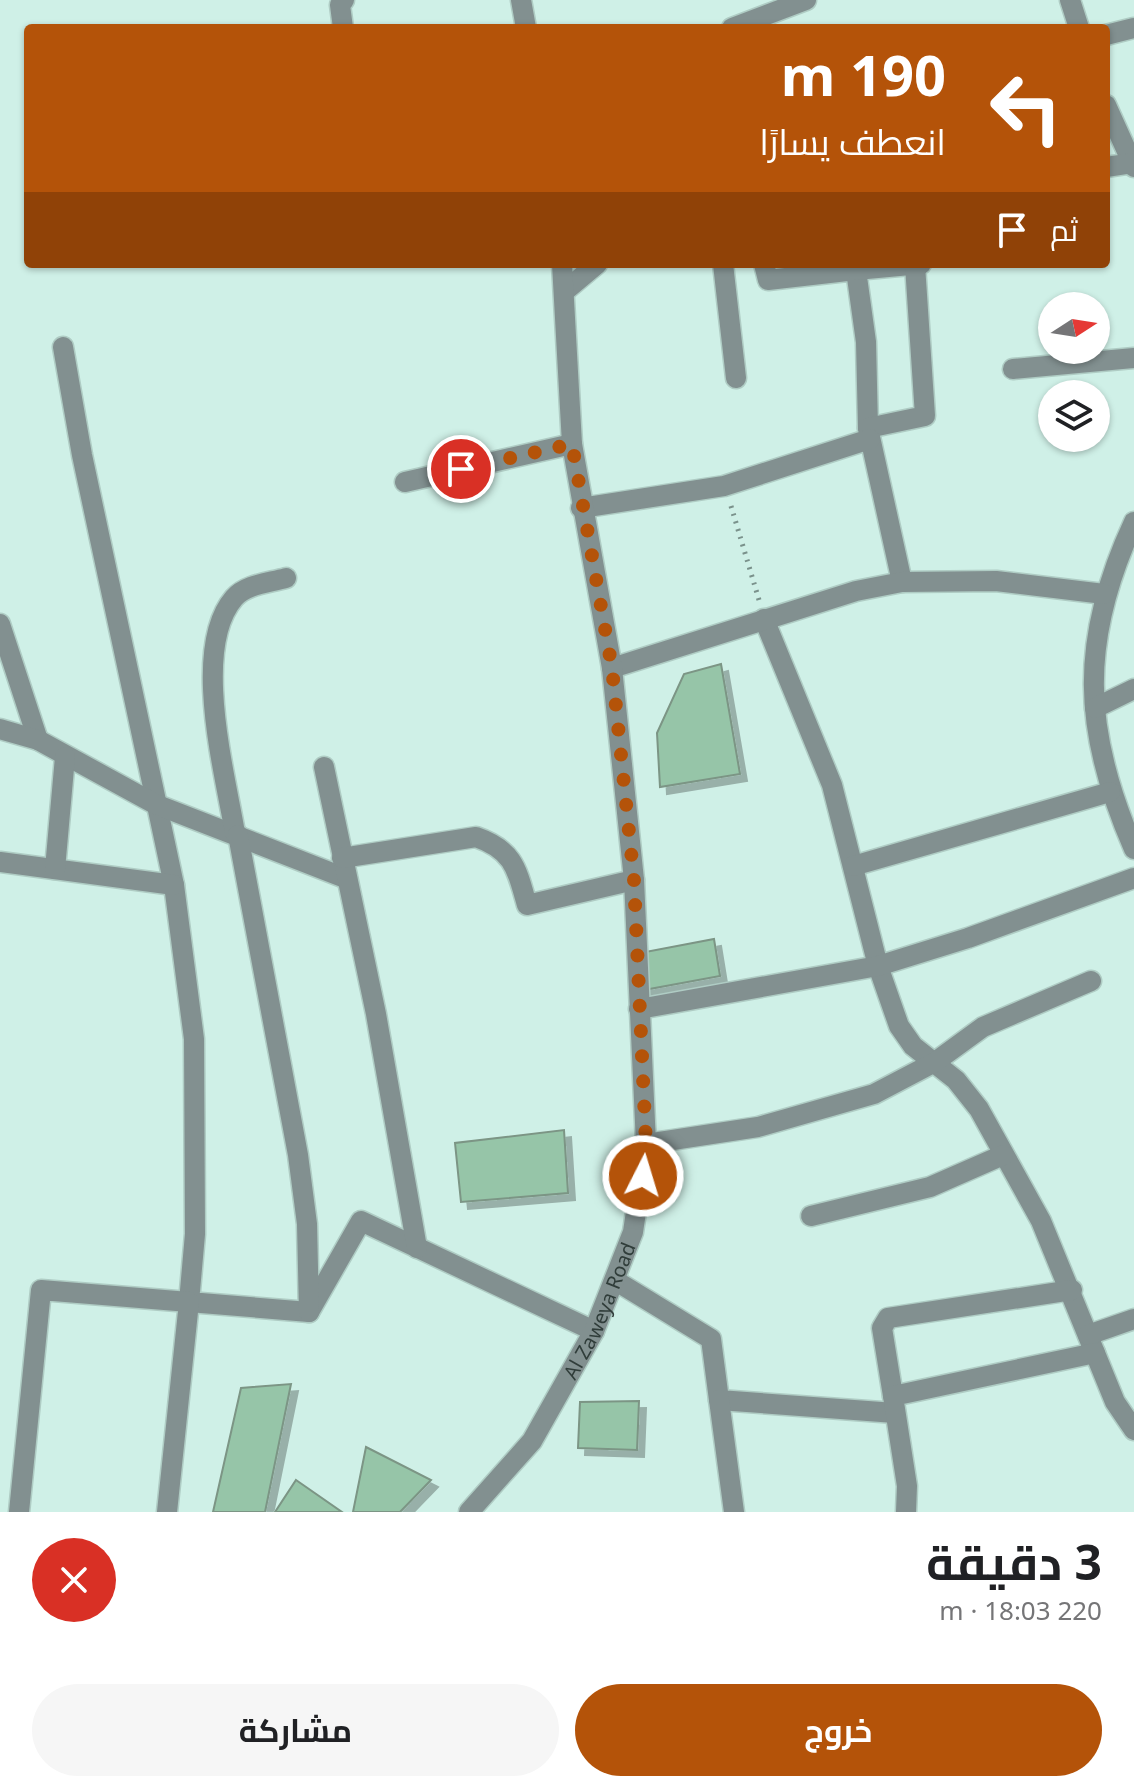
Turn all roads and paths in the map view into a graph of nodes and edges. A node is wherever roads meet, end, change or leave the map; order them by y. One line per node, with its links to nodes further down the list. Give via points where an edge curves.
1 (344, 0): 6 (street)
2 (521, 0): 7 (street)
3 (806, 0): 5 (street)
4 (1070, 0): 9 (street)
5 (754, 9): 8 (street)
6 (342, 24)
7 (525, 24)
8 (737, 24)
9 (1078, 24)
10 (1134, 28): 11 (street)
11 (1110, 34)
12 (1110, 121): 13 (street)
13 (1133, 165): 14 (street)
14 (1110, 167)
15 (563, 268): 22 (street, Al Zaweya Road)
16 (592, 268): 22 (street)
17 (723, 268): 26 (street)
18 (765, 268): 21 (street, via 768,280)
19 (877, 268): 21 (street)
20 (918, 268): 27 (street, via 925,416)
21 (856, 270): 27 (street, via 866,342)
22 (566, 290): 28 (street, Al Zaweya Road)
23 (63, 347): 46 (street)
24 (1134, 358): 25 (street)
25 (1013, 369)
26 (736, 378)
27 (869, 434): 30 (street); 34 (street)
28 (572, 444): 29 (street); 31 (street, Al Zaweya Road)
29 (405, 482)
30 (724, 486): 31 (street); 36 (path)
31 (581, 508): 38 (street, Al Zaweya Road)
32 (1134, 522): 35 (street)
33 (286, 578): 47 (street, via 246,589 234,598 217,639 212,694)
34 (902, 582): 35 (street, via 996,581); 36 (street)
35 (1104, 594): 40 (street, via 1093,665)
36 (764, 619): 38 (street); 50 (street, via 832,785)
37 (0, 624): 42 (street)
38 (612, 668): 54 (street, Al Zaweya Road)
39 (1134, 689): 40 (street)
40 (1095, 708): 45 (street)
41 (0, 729): 42 (street)
42 (38, 740): 43 (street)
43 (65, 757): 46 (street); 52 (street)
44 (324, 767): 51 (street)
45 (1110, 792): 48 (street); 50 (street)
46 (155, 804): 47 (street); 55 (street)
47 (237, 834): 51 (street); 67 (street, via 298,1155 307,1224)
48 (1134, 849)
49 (0, 862): 52 (street)
50 (853, 866): 56 (street)
51 (343, 868): 54 (street, via 476,837 497,844 516,866 527,905); 63 (street, via 376,1014)
52 (55, 869): 55 (street)
53 (1134, 878): 56 (street)
54 (634, 880): 58 (street, Al Zaweya Road)
55 (174, 885): 66 (street, via 194,1039 195,1234)
56 (878, 966): 58 (street); 59 (street, via 899,1026 913,1046)
57 (1091, 981): 59 (street, via 983,1027)
58 (639, 1009): 60 (street, Al Zaweya Road)
59 (935, 1062): 60 (street, via 874,1094 825,1110 711,1137); 61 (street, via 979,1109)
60 (646, 1144): 64 (street, Al Zaweya Road, via 633,1232)
61 (1003, 1155): 62 (street, via 930,1187); 65 (street)
62 (811, 1216)
63 (417, 1248): 67 (street, via 361,1221); 69 (street)
64 (616, 1281): 69 (street, Al Zaweya Road); 71 (street, via 711,1339)
65 (1072, 1290): 70 (street); 72 (street, via 888,1318 882,1328)
66 (189, 1302): 67 (street); 74 (street, via 41,1290); 75 (street)
67 (309, 1312)
68 (1134, 1319): 70 (street)
69 (594, 1331): 76 (street, Al Zaweya Road, via 532,1441)
70 (1092, 1344): 72 (street); 73 (street, via 1115,1402)
71 (719, 1400): 72 (street); 77 (street)
72 (894, 1405): 78 (street)
73 (1134, 1430)
74 (19, 1512)
75 (167, 1512)
76 (469, 1512)
77 (734, 1512)
78 (906, 1512)

